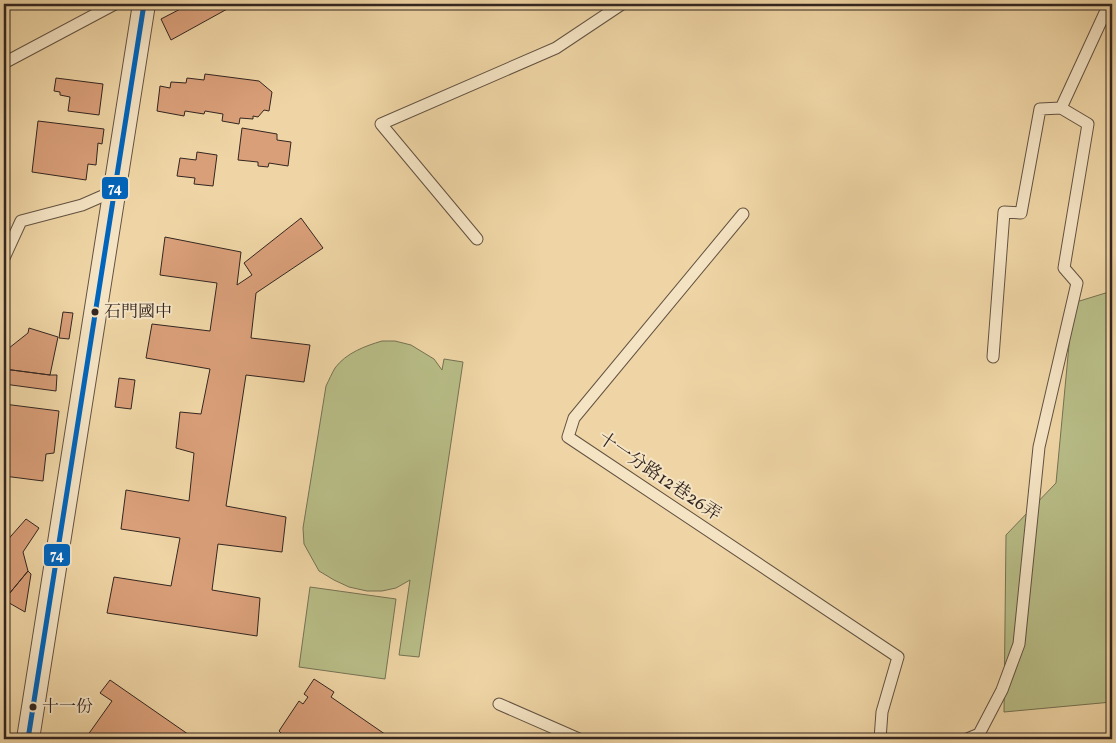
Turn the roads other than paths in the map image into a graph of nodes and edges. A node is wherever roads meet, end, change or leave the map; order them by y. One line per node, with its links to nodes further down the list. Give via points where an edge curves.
1 (115, 4): 5 (lane)
2 (144, 4): 7 (street)
3 (622, 4): 9 (lane, via 556,48 380,124)
4 (1110, 4): 6 (lane)
5 (4, 63)
6 (1061, 108): 11 (lane, via 1040,109 1022,212 1004,212); 16 (lane, via 1088,124 1064,268 1077,283 1039,447 1019,644 1002,690 979,734)
7 (114, 191): 10 (lane, via 82,206 21,221); 13 (street)
8 (743, 214): 15 (lane, 十一分路12巷26弄, via 574,418 568,437 898,657 882,712)
9 (477, 239)
10 (4, 258)
11 (993, 357)
12 (499, 704): 14 (lane)
13 (28, 739)
14 (579, 739)
15 (880, 739)
16 (967, 739)

